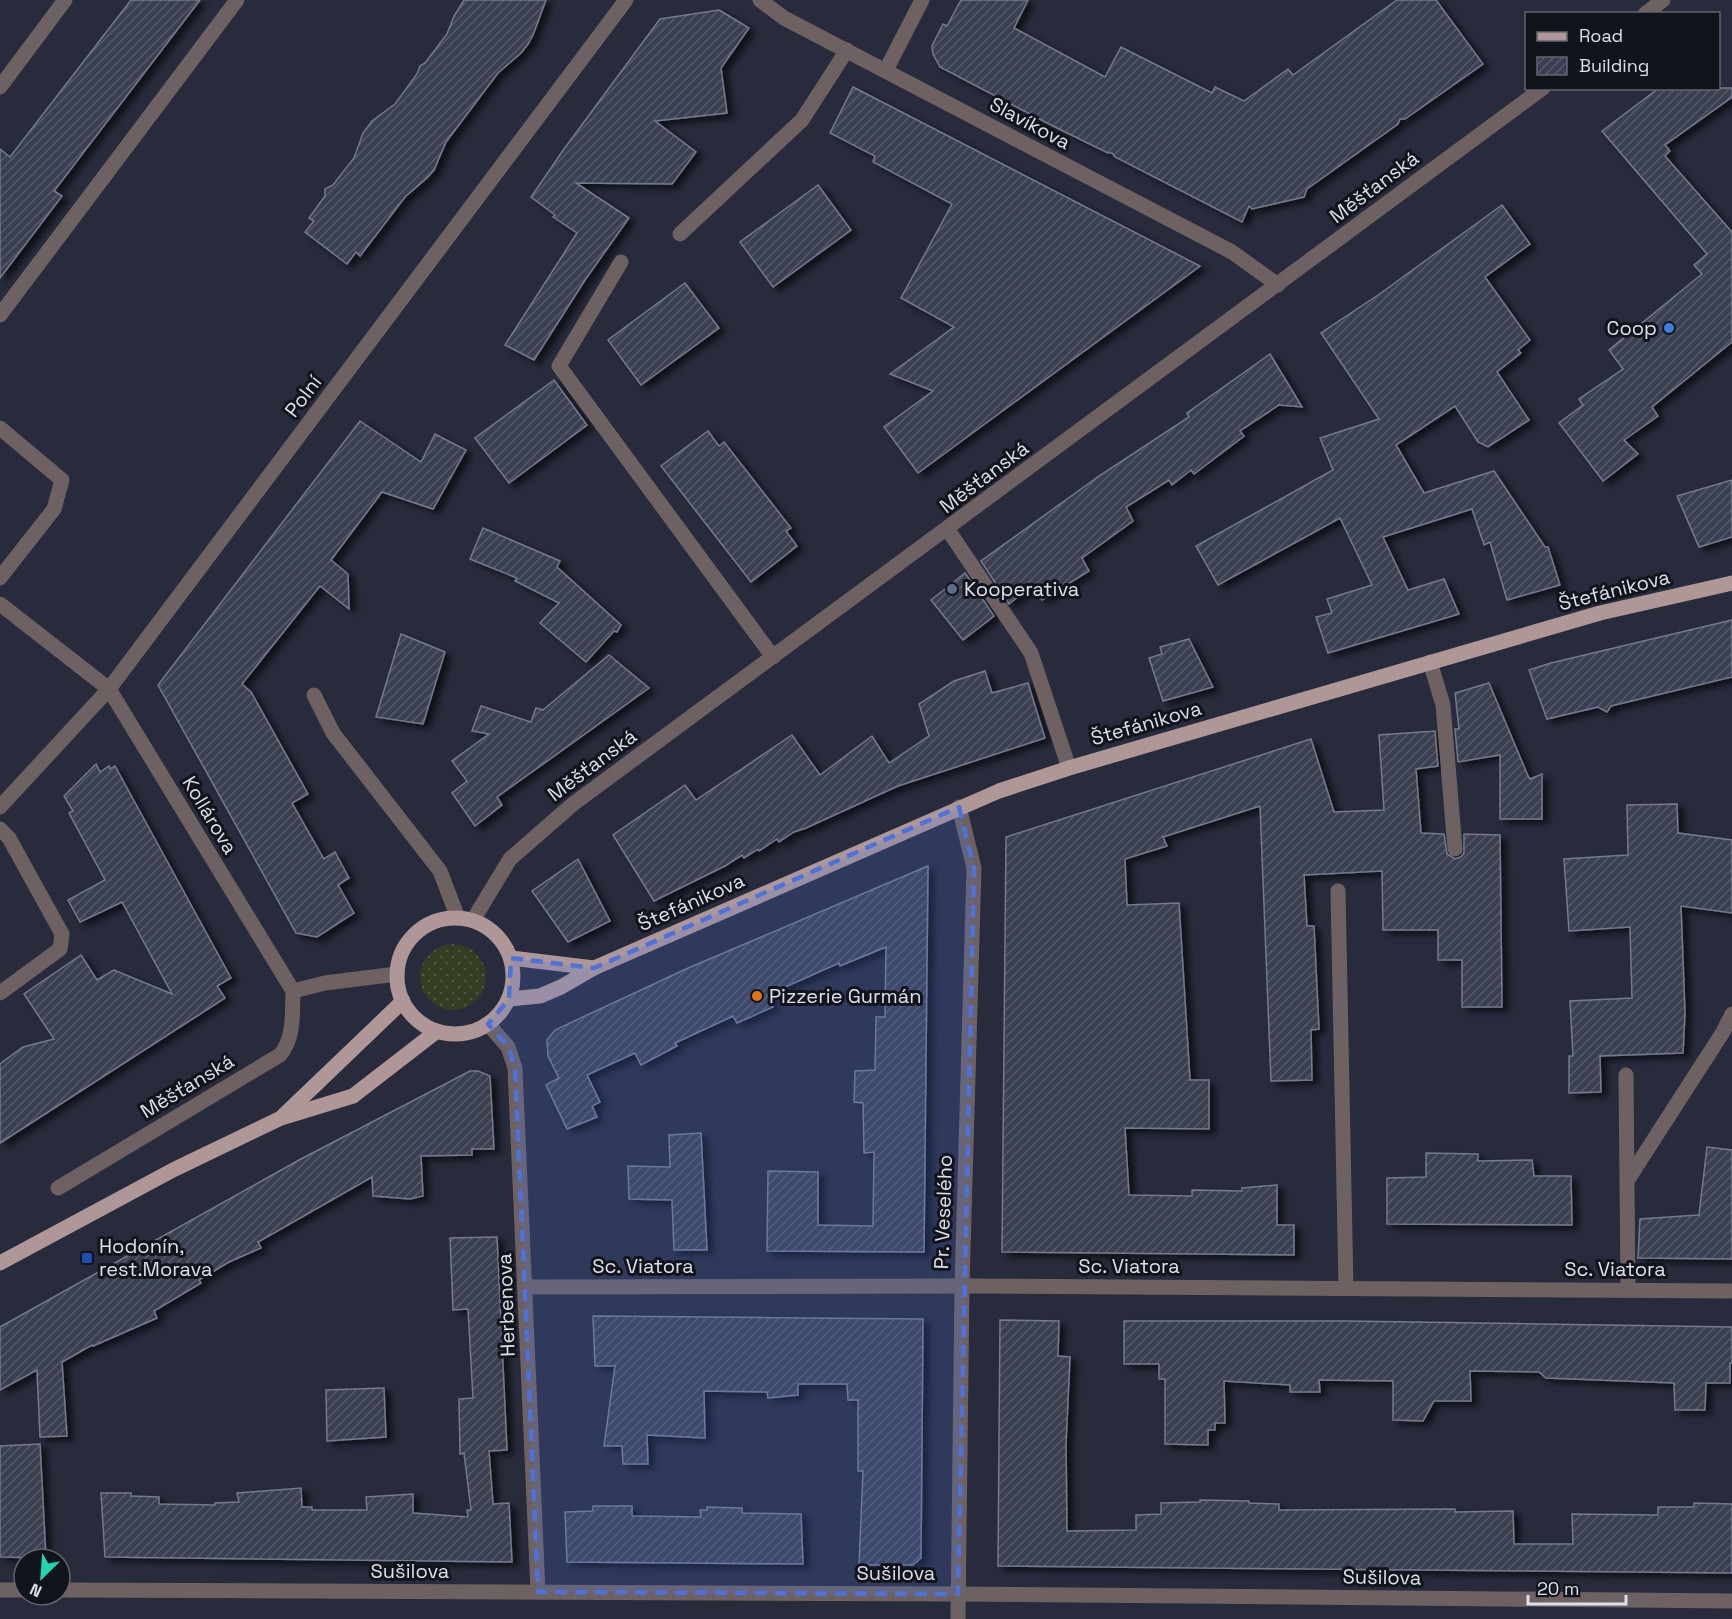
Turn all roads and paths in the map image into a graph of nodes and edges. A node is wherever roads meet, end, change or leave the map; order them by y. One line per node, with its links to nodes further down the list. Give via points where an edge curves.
1 (65, 0): 10 (street)
2 (237, 0): 15 (street)
3 (626, 0): 23 (street, Polní)
4 (760, 0): 8 (street, Slavíkova, via 784,18)
5 (922, 0): 9 (street)
6 (1663, 0): 7 (street)
7 (1648, 12)
8 (847, 50): 9 (street, Slavíkova); 12 (street, via 802,120)
9 (886, 70): 14 (street, Slavíkova, via 1232,252)
10 (0, 87)
11 (1540, 90): 14 (street, Měšťanská)
12 (680, 234)
13 (621, 262): 21 (street, via 559,366)
14 (1278, 285): 17 (street, Měšťanská)
15 (0, 315)
16 (0, 428): 18 (street, via 62,480 54,509)
17 (948, 530): 21 (street, Měšťanská); 25 (street, via 1031,653)
18 (0, 579)
19 (1732, 583): 22 (main road, Štefánikova, via 1600,613)
20 (0, 604): 23 (street, Kollárova)
21 (773, 657): 31 (street, Měšťanská, via 537,834 510,859)
22 (1430, 662): 25 (main road, Štefánikova); 29 (street, via 1443,705)
23 (109, 689): 26 (street, Polní); 35 (street, Kollárova)
24 (314, 695): 31 (street, via 333,733 440,871)
25 (1069, 768): 27 (main road, Štefánikova)
26 (0, 807)
27 (960, 807): 33 (main road, Štefánikova); 47 (street, Pr. Veselého, via 974,868)
28 (0, 829): 36 (street, via 9,838 62,934 60,949)
29 (1455, 849)
30 (1338, 891): 49 (street)
31 (465, 919): 32 (main road, via 489,929); 34 (main road, via 442,919 415,933 405,945)
32 (511, 958): 33 (main road); 37 (main road, via 513,986)
33 (594, 968): 37 (main road, Štefánikova, via 540,996)
34 (397, 974): 35 (street); 38 (main road)
35 (293, 991): 45 (street, Měšťanská, via 288,1046 280,1055)
36 (0, 993)
37 (509, 999): 40 (main road)
38 (402, 1001): 41 (main road, via 423,1025); 43 (main road)
39 (1732, 1014): 44 (street)
40 (488, 1024): 41 (main road, via 472,1032); 48 (street, Herbenova, via 507,1047 515,1068)
41 (437, 1031): 43 (main road, via 352,1096)
42 (1626, 1075): 44 (street)
43 (280, 1118): 46 (main road, via 173,1170)
44 (1627, 1181): 50 (street)
45 (58, 1188)
46 (0, 1263)
47 (962, 1286): 48 (street, Sc. Viatora); 49 (street, Sc. Viatora); 54 (street, Pr. Veselého)
48 (526, 1287): 53 (street, Herbenova)
49 (1346, 1288): 50 (street, Sc. Viatora)
50 (1628, 1290): 51 (street, Sc. Viatora)
51 (1732, 1291)
52 (72, 1590): 53 (street, Sušilova)
53 (538, 1592): 54 (street, Sušilova)
54 (958, 1594): 55 (street, Sušilova); 56 (street, Pr. Veselého)
55 (1732, 1601)
56 (958, 1619)

